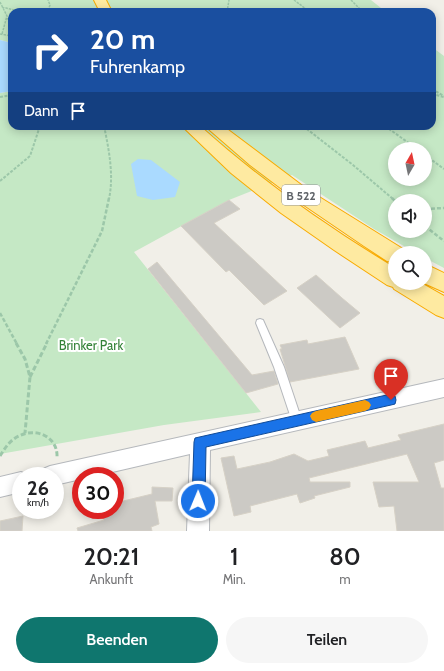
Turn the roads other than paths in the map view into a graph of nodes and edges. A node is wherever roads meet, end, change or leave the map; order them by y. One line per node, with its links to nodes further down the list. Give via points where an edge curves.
1 (194, 130): 4 (highway, B 522, via 218,152 298,214)
2 (218, 130): 3 (highway, B 522, via 265,169)
3 (388, 251)
4 (388, 275)
5 (432, 277): 6 (highway)
6 (444, 283)
7 (414, 290): 8 (highway)
8 (444, 308)
9 (260, 323): 11 (lane, via 279,367)
10 (444, 388): 11 (street)
11 (297, 421): 12 (street)
12 (200, 442): 13 (street); 16 (street)
13 (64, 473)
14 (12, 484): 15 (street)
15 (0, 487)
16 (198, 531)

